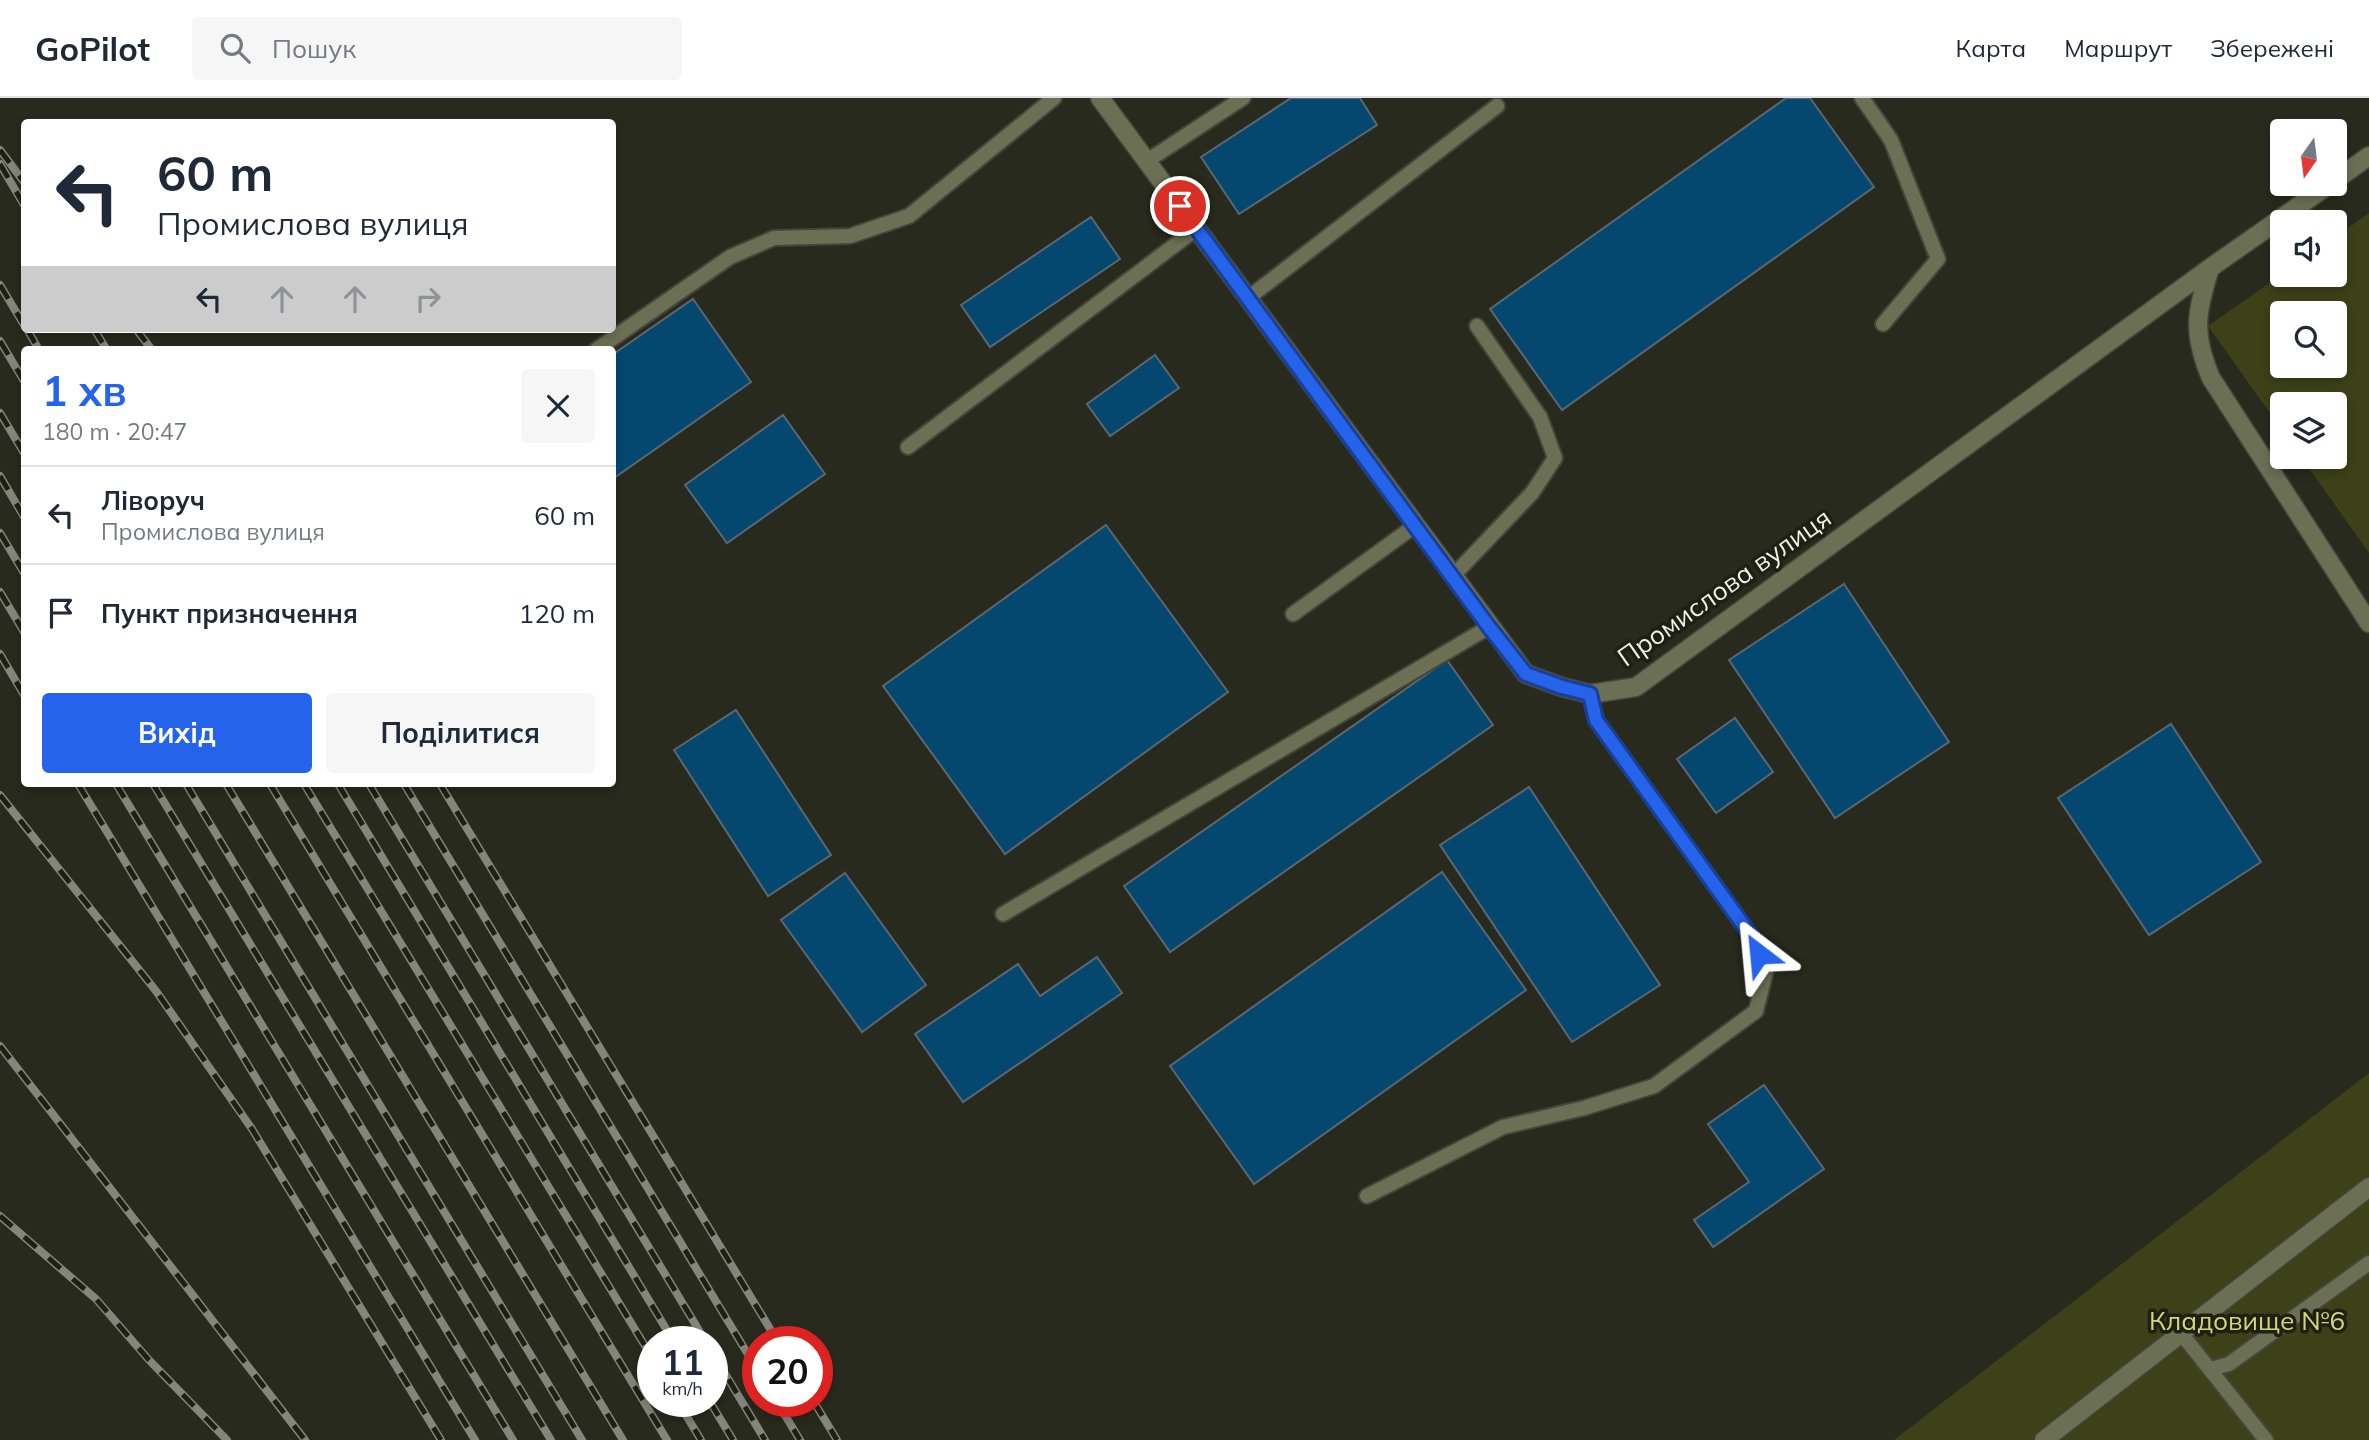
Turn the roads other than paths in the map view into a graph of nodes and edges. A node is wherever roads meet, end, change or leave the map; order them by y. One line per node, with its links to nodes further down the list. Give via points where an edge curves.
1 (1054, 98): 15 (lane, via 909,216 850,236 774,239 730,257)
2 (1100, 98): 7 (street, Промислова вулиця)
3 (1243, 98): 7 (lane)
4 (1862, 98): 13 (lane, via 1891,140 1938,259)
5 (1497, 106): 12 (lane)
6 (2369, 156): 8 (street)
7 (1147, 162): 10 (street, Промислова вулиця)
8 (2347, 171)
9 (2313, 196): 11 (street, Промислова вулиця)
10 (1196, 229): 12 (street, Промислова вулиця); 16 (lane)
11 (2210, 268): 20 (street, via 2196,332 2211,378); 22 (street, Промислова вулиця, via 1636,687)
12 (1248, 298): 17 (street, Промислова вулиця)
13 (1883, 324)
14 (1478, 326): 18 (lane, via 1540,417 1555,458 1532,493)
15 (603, 346)
16 (908, 447)
17 (1416, 525): 18 (street, Промислова вулиця); 19 (lane)
18 (1453, 576): 21 (street, Промислова вулиця)
19 (1293, 614)
20 (2369, 623)
21 (1489, 627): 22 (street, Промислова вулиця, via 1526,674); 23 (lane)
22 (1590, 694): 25 (lane, via 1596,720 1752,937 1766,971 1756,1012 1654,1086 1503,1127)
23 (1003, 914)
24 (2369, 1187): 27 (street)
25 (1367, 1196)
26 (2369, 1263): 28 (lane, via 2239,1358)
27 (2180, 1332): 28 (lane); 29 (street)
28 (2210, 1369): 30 (lane)
29 (2044, 1440)
30 (2266, 1440)

